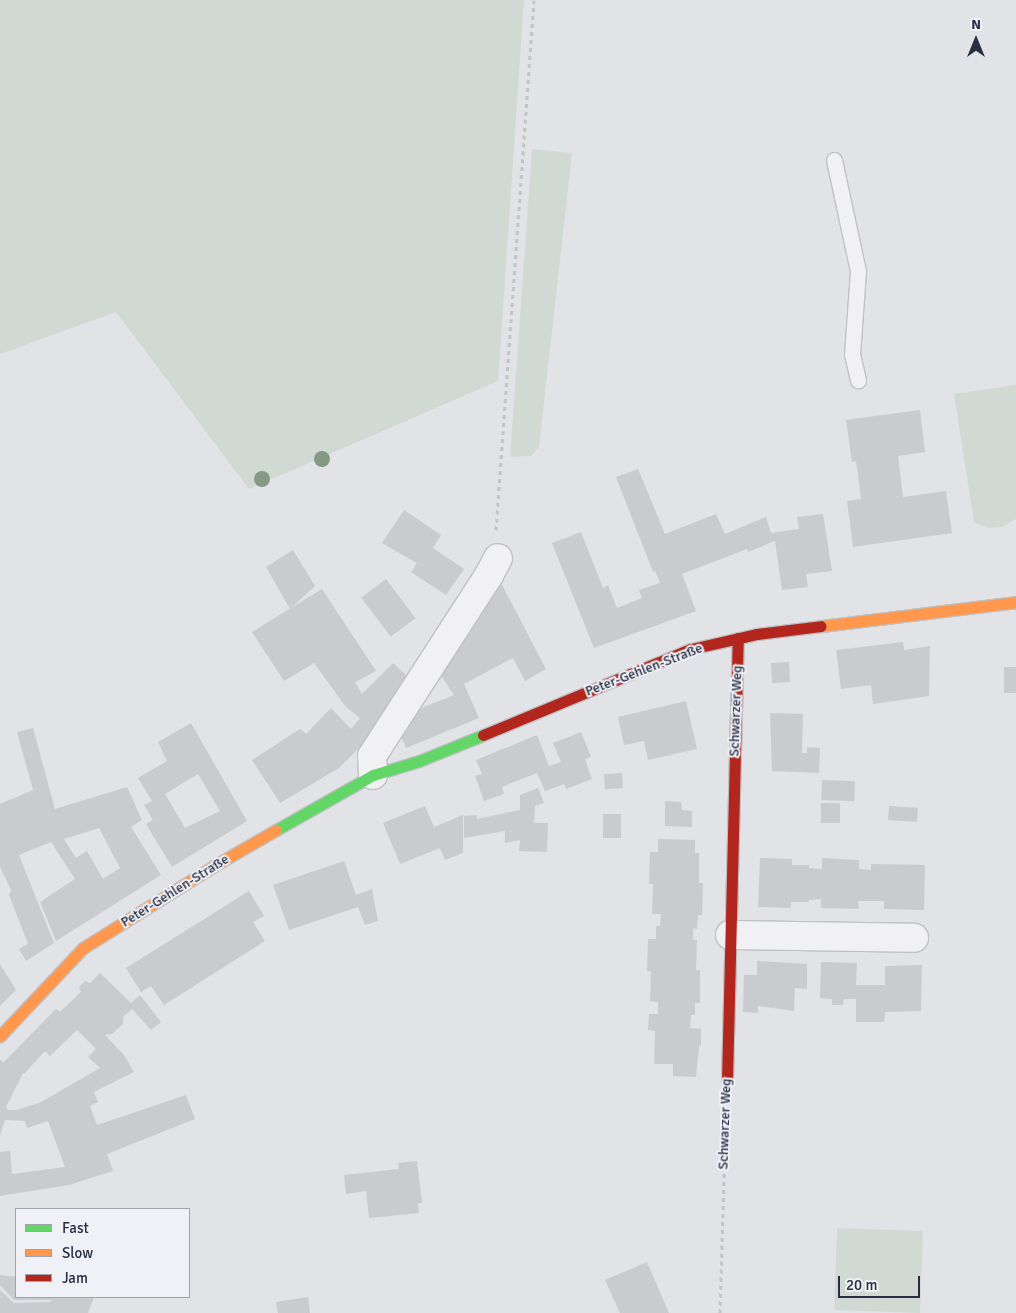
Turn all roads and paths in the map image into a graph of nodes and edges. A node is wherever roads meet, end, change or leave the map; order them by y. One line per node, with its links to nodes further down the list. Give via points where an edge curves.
1 (534, 0): 4 (path, via 498,491)
2 (834, 160): 3 (lane, via 858,271 852,354)
3 (858, 380)
4 (498, 558): 7 (street, via 372,756)
5 (1016, 602): 6 (street, Peter-Gehlen-Straße)
6 (738, 638): 7 (street, Peter-Gehlen-Straße, via 691,649 419,761); 8 (street, Schwarzer Weg)
7 (373, 775): 10 (street, Peter-Gehlen-Straße, via 217,864 83,948)
8 (730, 935): 9 (street); 11 (street, Schwarzer Weg)
9 (914, 938)
10 (0, 1036)
11 (727, 1080): 12 (path, Schwarzer Weg)
12 (720, 1313)

